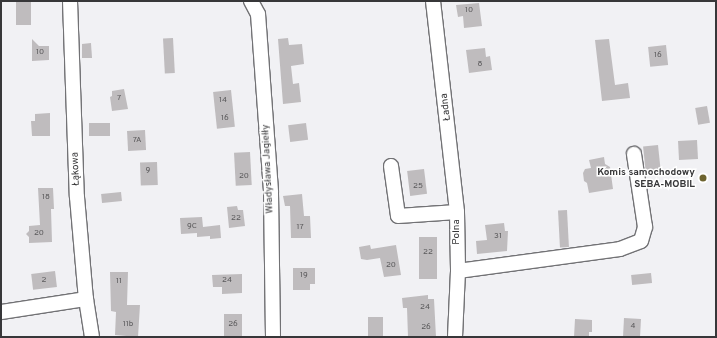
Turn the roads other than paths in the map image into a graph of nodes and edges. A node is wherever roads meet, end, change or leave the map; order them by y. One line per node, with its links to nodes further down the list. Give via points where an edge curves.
1 (70, 1): 8 (street, Łąkowa, via 77,197)
2 (433, 1): 6 (street, Ładna)
3 (251, 2): 11 (street, Władysława Jagiełły, via 258,14 271,193)
4 (634, 154): 7 (street, via 645,227 641,241 620,250)
5 (391, 166): 6 (street, Polna, via 398,216)
6 (457, 212): 7 (street, Polna)
7 (458, 271): 12 (street, Polna)
8 (86, 299): 9 (street); 10 (street, Łąkowa)
9 (1, 312)
10 (92, 337)
11 (273, 337)
12 (455, 337)

